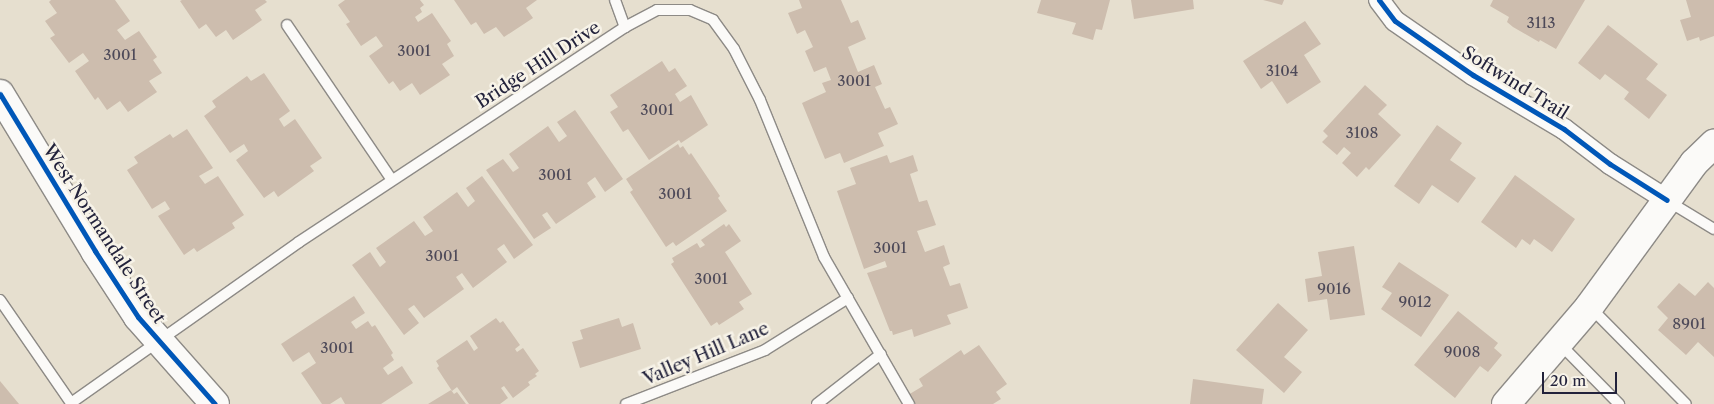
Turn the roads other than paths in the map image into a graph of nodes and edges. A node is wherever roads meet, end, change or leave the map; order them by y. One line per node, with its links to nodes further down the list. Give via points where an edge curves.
1 (615, 0): 4 (lane)
2 (1379, 0): 8 (street, Softwind Trail, via 1395,21 1473,75 1564,129 1610,164)
3 (287, 25): 7 (lane)
4 (625, 27): 7 (lane, Bridge Hill Drive); 10 (lane, Bridge Hill Drive, via 657,10 690,10 713,20 734,49 760,100 824,257)
5 (1, 98): 13 (street, West Normandale Street, via 95,251)
6 (1714, 144): 8 (street, via 1694,163)
7 (392, 180): 13 (lane, Bridge Hill Drive)
8 (1667, 200): 9 (lane); 12 (street)
9 (1710, 226)
10 (848, 298): 15 (lane, Bridge Hill Drive); 18 (lane, Valley Hill Lane, via 764,350)
11 (0, 300): 16 (lane)
12 (1589, 307): 14 (street); 23 (lane)
13 (157, 341): 16 (lane, Bridge Hill Drive); 17 (street, West Normandale Street)
14 (1558, 342): 21 (street); 22 (lane)
15 (881, 354): 19 (lane); 20 (lane, Bridge Hill Drive)
16 (71, 403)
17 (214, 404)
18 (627, 404)
19 (817, 404)
20 (909, 404)
21 (1506, 404)
22 (1619, 404)
23 (1686, 404)

